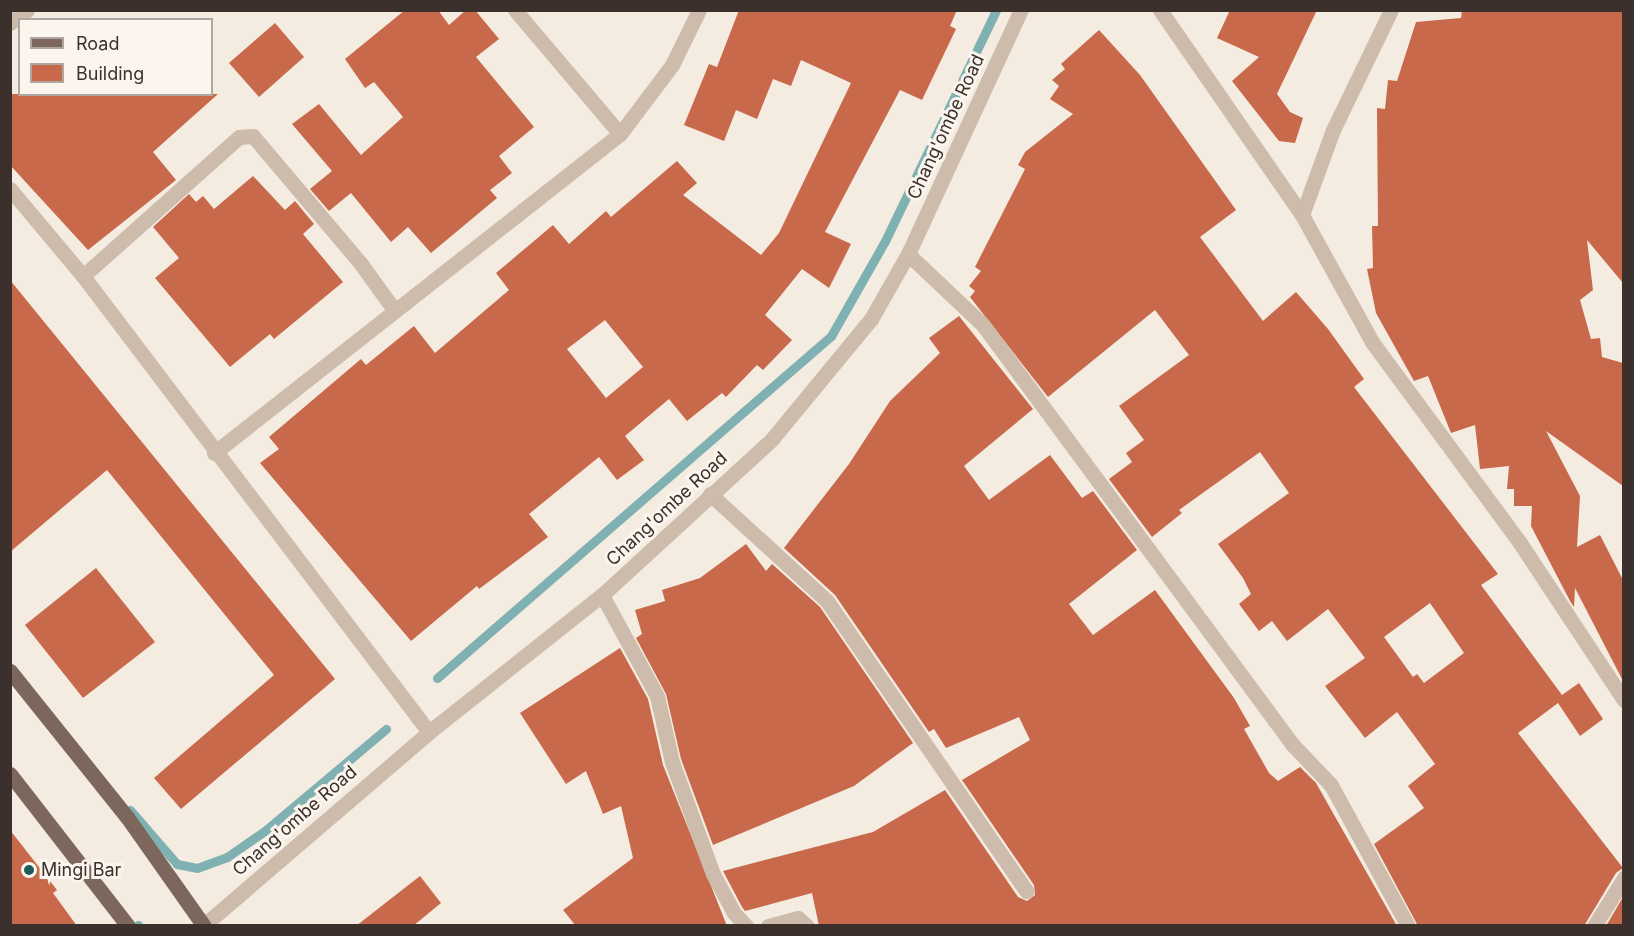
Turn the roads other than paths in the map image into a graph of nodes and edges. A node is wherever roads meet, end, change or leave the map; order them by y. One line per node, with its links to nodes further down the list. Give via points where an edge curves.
1 (27, 10): 7 (street)
2 (515, 10): 8 (street)
3 (699, 10): 8 (street, via 672,65)
4 (1021, 10): 11 (street, Chang'ombe Road)
5 (1160, 10): 10 (street)
6 (1391, 10): 10 (street, via 1334,130)
7 (10, 23)
8 (620, 134): 13 (street)
9 (10, 189): 12 (street)
10 (1302, 215): 18 (street, via 1372,342 1520,543)
11 (908, 254): 15 (street, Chang'ombe Road, via 842,358 772,439); 28 (street, via 983,325 1271,716 1331,785)
12 (82, 276): 13 (street, via 239,137 253,136 361,264); 14 (street)
13 (395, 311): 14 (street)
14 (214, 453): 19 (street)
15 (710, 494): 16 (street, Chang'ombe Road); 22 (street, via 827,601)
16 (602, 595): 19 (street, Chang'ombe Road); 25 (street, via 657,696 672,762 713,874 734,913)
17 (10, 671): 23 (main road, Chang'ombe Road, via 127,817)
18 (1623, 700)
19 (429, 732): 23 (street, Chang'ombe Road)
20 (10, 774): 24 (main road)
21 (1623, 878): 29 (street)
22 (1026, 891)
23 (203, 925)
24 (128, 926)
25 (747, 926)
26 (768, 926): 27 (street, via 798,918)
27 (807, 926)
28 (1408, 926)
29 (1594, 926)

